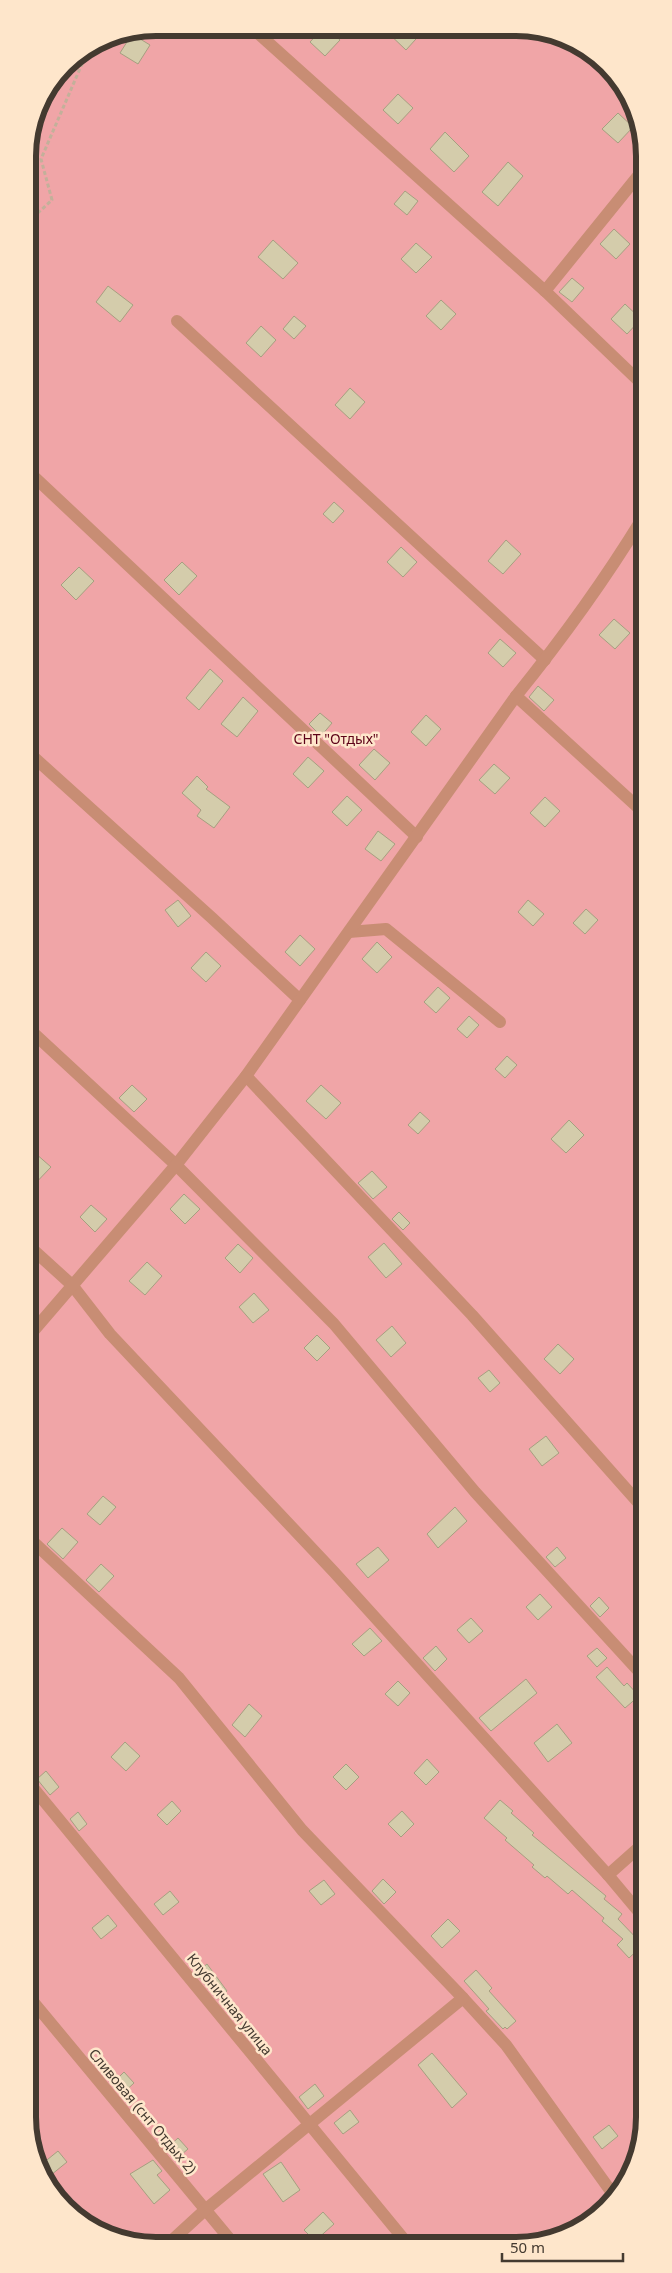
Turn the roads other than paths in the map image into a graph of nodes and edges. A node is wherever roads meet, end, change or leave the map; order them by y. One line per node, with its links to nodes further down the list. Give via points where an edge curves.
1 (261, 36): 3 (lane)
2 (636, 178): 3 (lane)
3 (545, 291): 5 (lane)
4 (177, 320): 8 (lane)
5 (636, 378)
6 (37, 479): 12 (lane)
7 (636, 529): 8 (lane, via 606,578)
8 (545, 660): 9 (lane)
9 (516, 696): 11 (lane); 12 (lane)
10 (37, 760): 14 (lane)
11 (636, 805)
12 (417, 837): 13 (lane)
13 (349, 932): 14 (lane); 15 (lane, via 386,929)
14 (300, 1000): 17 (lane)
15 (500, 1022)
16 (37, 1036): 18 (lane)
17 (246, 1076): 18 (lane); 22 (lane, via 472,1315)
18 (176, 1164): 20 (lane); 24 (lane, via 334,1324 475,1492)
19 (36, 1253): 20 (lane)
20 (72, 1285): 21 (lane); 27 (lane, via 110,1334 334,1572)
21 (36, 1327)
22 (635, 1499)
23 (36, 1545): 29 (lane, via 179,1678 302,1830)
24 (635, 1667)
25 (36, 1792): 31 (lane, Клубничная улица)
26 (635, 1851): 27 (lane)
27 (608, 1875): 28 (lane)
28 (635, 1907)
29 (463, 1998): 31 (lane); 32 (lane, via 506,2045)
30 (36, 2005): 33 (lane, Сливовая (снт Отдых 2))
31 (310, 2126): 33 (lane); 36 (lane, Клубничная улица)
32 (610, 2190)
33 (205, 2210): 34 (lane); 35 (lane, Сливовая (снт Отдых 2))
34 (176, 2237)
35 (228, 2237)
36 (403, 2237)

